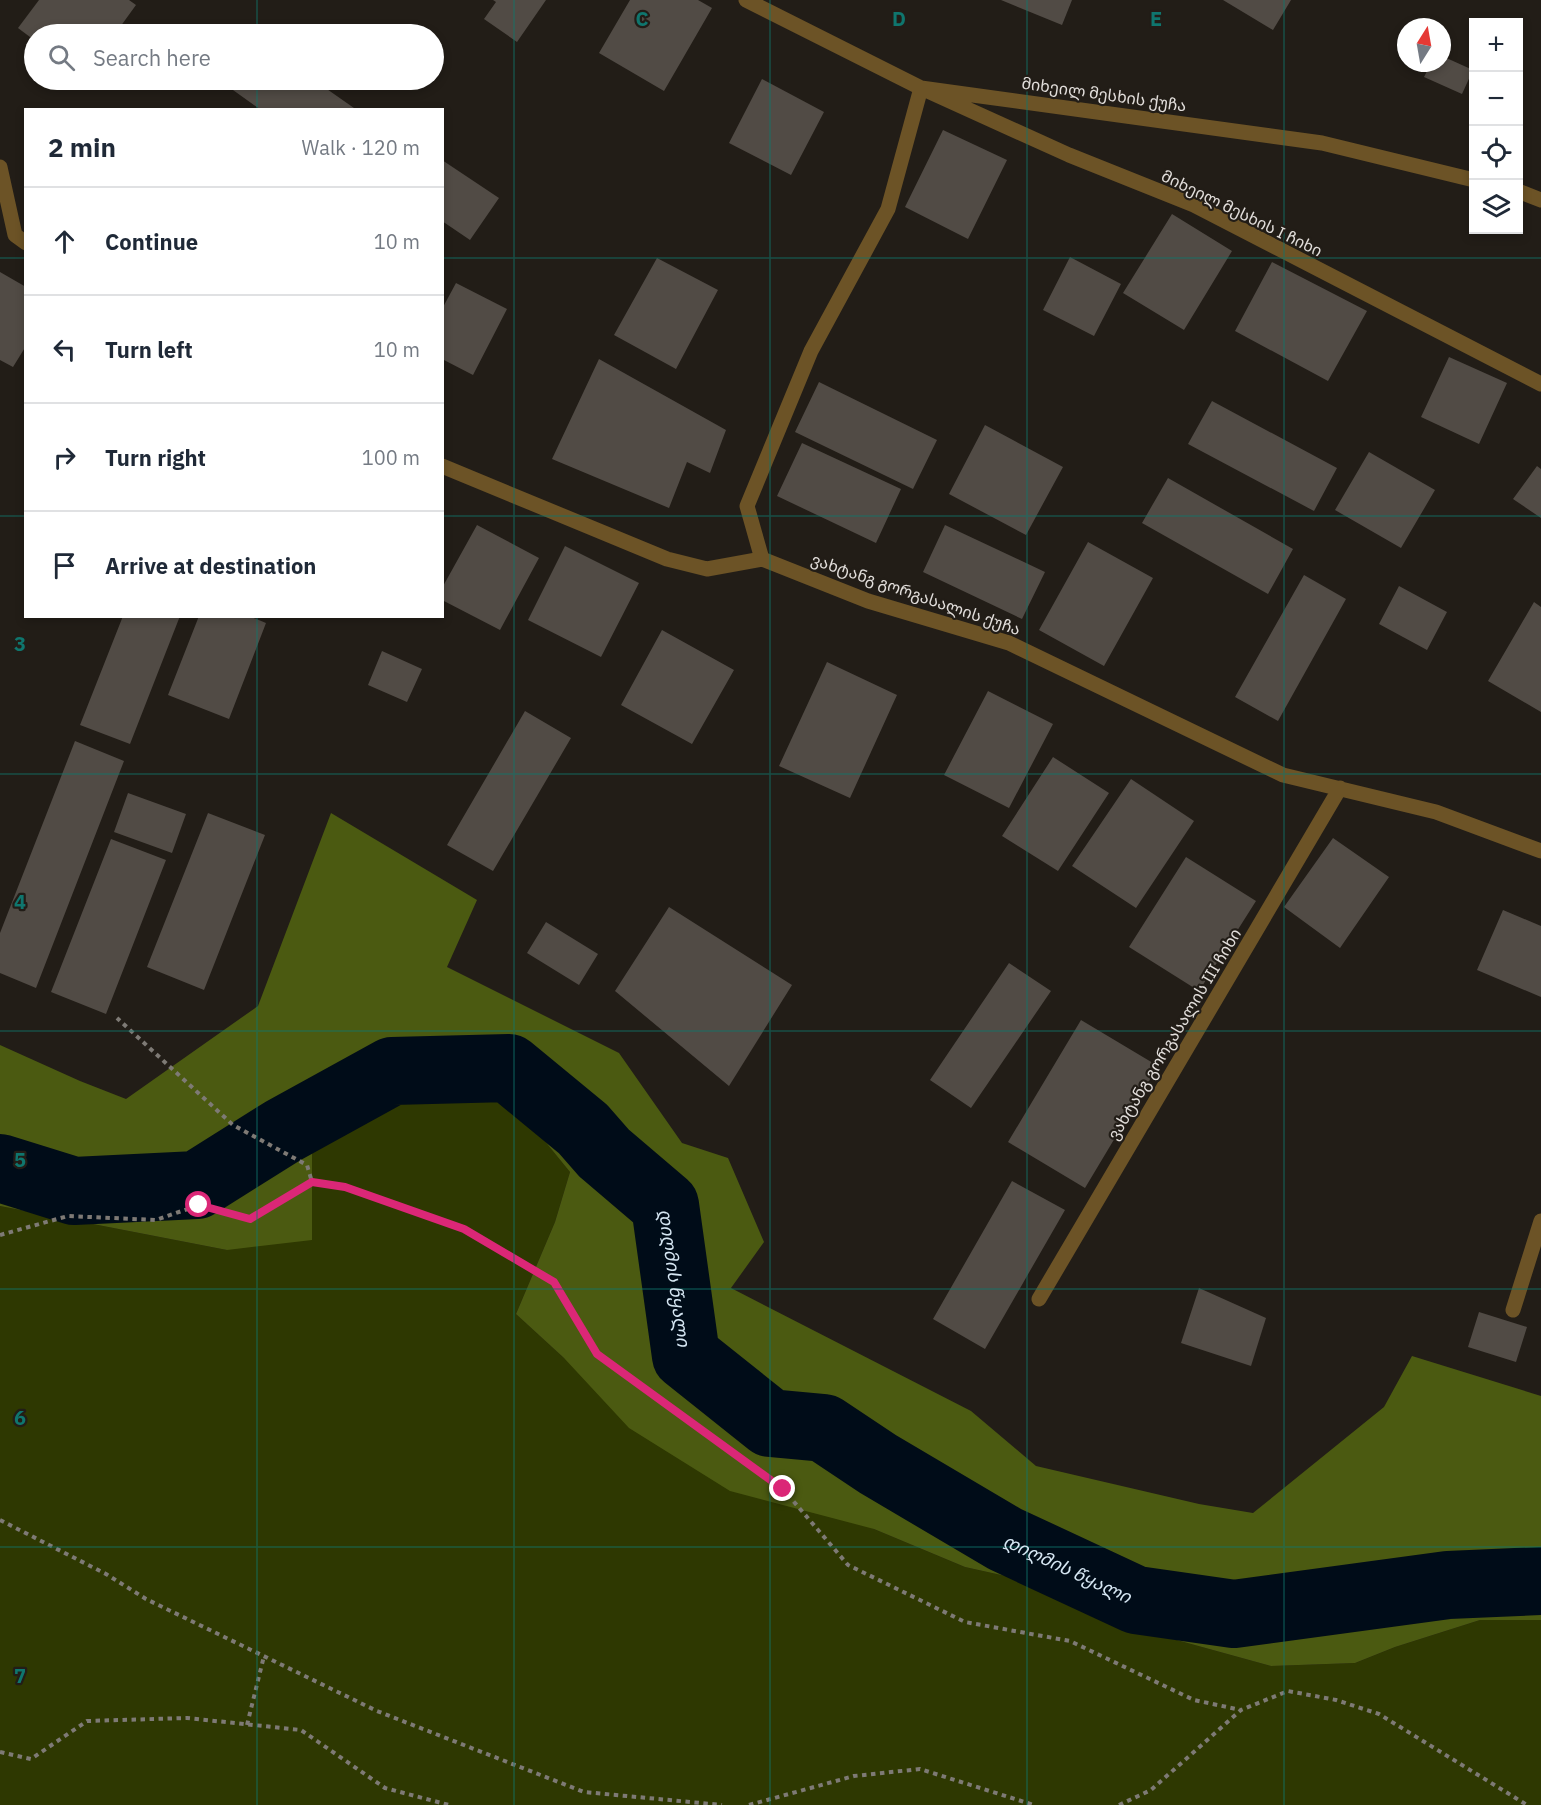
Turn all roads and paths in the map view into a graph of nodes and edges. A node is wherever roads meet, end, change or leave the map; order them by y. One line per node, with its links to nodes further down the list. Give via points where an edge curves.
1 (746, 0): 2 (street, მიხეილ მესხის ქუჩა)
2 (921, 88): 4 (street, მიხეილ მესხის ქუჩა, via 1322,143); 8 (street, მიხეილ მესხის I ჩიხი, via 1194,206); 10 (street, via 888,209 811,351 747,506)
3 (0, 171): 7 (street, via 15,235)
4 (1469, 179)
5 (1523, 193): 6 (street)
6 (1541, 200)
7 (24, 242)
8 (1541, 384)
9 (444, 467): 10 (street, via 668,559 707,569)
10 (762, 559): 11 (street, ვახტანგ გორგასალის ქუჩა, via 868,601 1010,643 1283,775)
11 (1340, 788): 12 (street, ვახტანგ გორგასალის ქუჩა, via 1436,812); 17 (street, ვახტანგ გორგასალის III ჩიხი)
12 (1541, 851)
13 (117, 1018): 14 (path, via 233,1125 307,1165)
14 (312, 1182): 16 (path, via 250,1219 199,1205 156,1220 68,1216); 21 (path, via 345,1187 464,1229 554,1282 597,1354 783,1489 848,1565 965,1622 1070,1641 1194,1700)
15 (1541, 1221): 18 (street)
16 (0, 1235)
17 (1039, 1299)
18 (1514, 1310)
19 (0, 1520): 20 (path, via 146,1599)
20 (264, 1656): 22 (path); 25 (path, via 376,1710 584,1792)
21 (1241, 1710): 28 (path, via 1151,1790); 29 (path, via 1288,1691 1336,1700 1378,1714)
22 (247, 1725): 23 (path, via 187,1719 87,1721 31,1759); 24 (path, via 301,1730 385,1788)
23 (0, 1752)
24 (449, 1805)
25 (722, 1805)
26 (749, 1805): 27 (path, via 854,1776 920,1769)
27 (1034, 1805)
28 (1119, 1805)
29 (1527, 1805)

